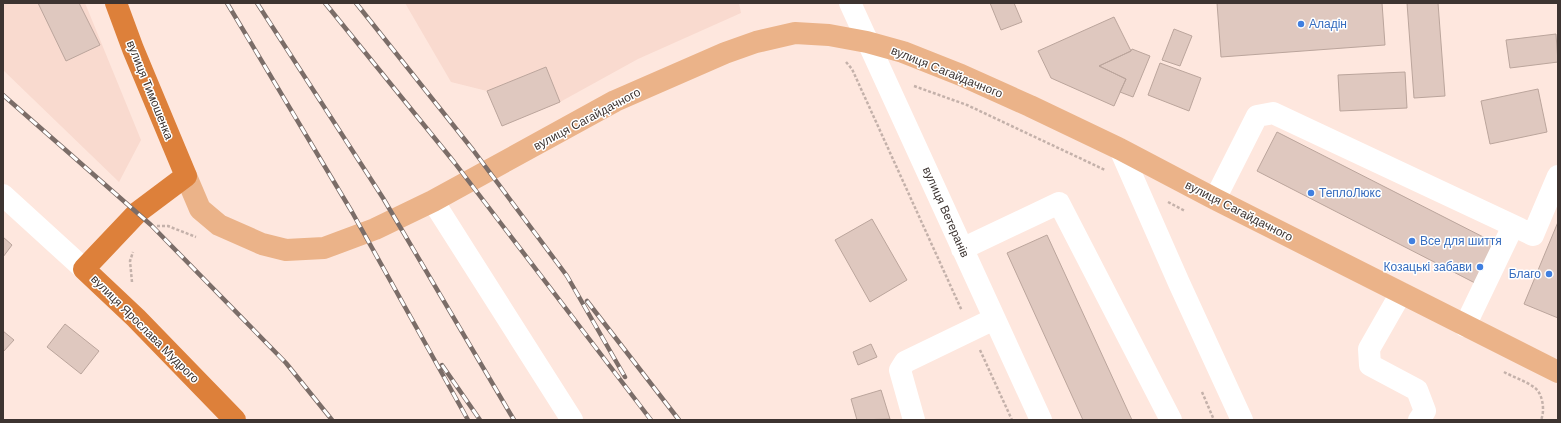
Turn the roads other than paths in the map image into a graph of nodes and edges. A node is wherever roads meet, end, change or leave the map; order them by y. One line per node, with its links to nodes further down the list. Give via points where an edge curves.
1 (116, 3): 5 (highway, вулиця Тимошенка)
2 (850, 3): 3 (street, вулиця Ветеранів)
3 (867, 42): 4 (main road, вулиця Сагайдачного, via 903,52 961,75); 9 (main road, вулиця Сагайдачного, via 829,34 795,33 756,42 725,53 615,101); 11 (street, вулиця Ветеранів)
4 (1120, 149): 8 (main road, вулиця Сагайдачного); 22 (street)
5 (186, 176): 9 (main road, вулиця Сагайдачного, via 200,209 219,225 262,244 286,250 324,248 375,230); 12 (highway, вулиця Ярослава Мудрого, via 138,212)
6 (1558, 176): 10 (street, via 1533,235)
7 (3, 195): 12 (street)
8 (1215, 199): 10 (street, via 1257,116 1272,112); 13 (main road, вулиця Сагайдачного)
9 (433, 201): 18 (street)
10 (1513, 226): 15 (street)
11 (962, 249): 14 (street, вулиця Ветеранів); 21 (street, via 1059,203)
12 (84, 269): 17 (highway, вулиця Ярослава Мудрого, via 136,318)
13 (1401, 293): 15 (main road, вулиця Сагайдачного); 23 (street, via 1369,349 1370,365 1417,390 1425,411)
14 (994, 319): 19 (street, via 905,362 900,370); 20 (street, вулиця Ветеранів)
15 (1465, 326): 16 (main road, вулиця Сагайдачного)
16 (1558, 372)
17 (235, 420)
18 (572, 420)
19 (914, 420)
20 (1041, 420)
21 (1171, 420)
22 (1242, 420)
23 (1419, 420)

